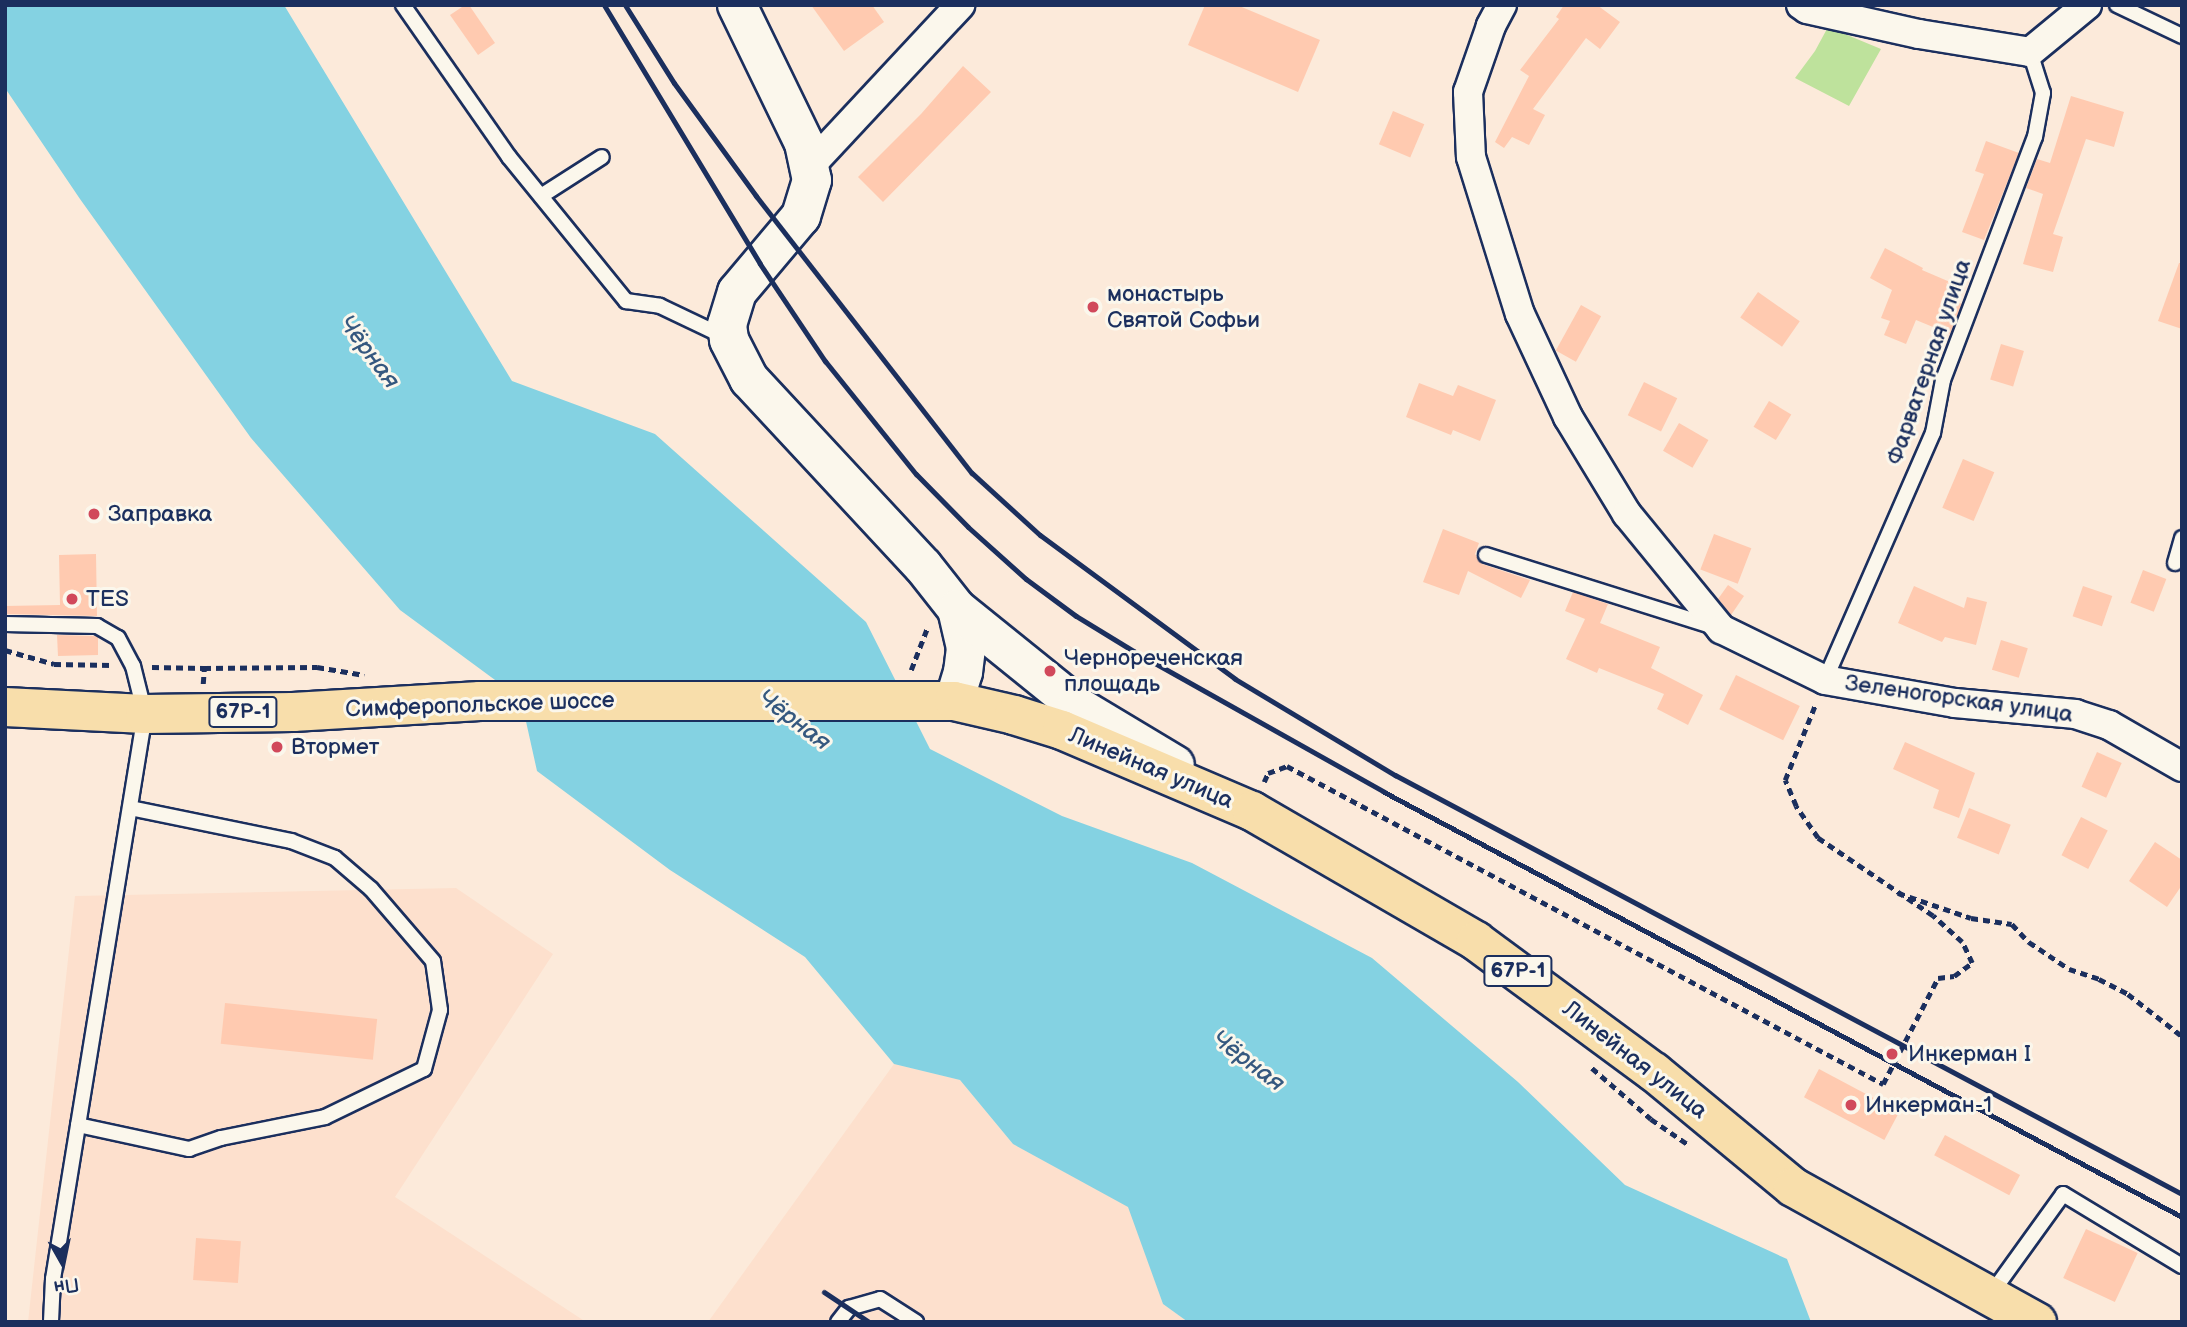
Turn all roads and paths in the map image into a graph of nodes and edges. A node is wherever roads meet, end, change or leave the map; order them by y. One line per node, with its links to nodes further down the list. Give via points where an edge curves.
1 (403, 5): 12 (lane)
2 (737, 5): 11 (main road, via 784,96)
3 (960, 5): 11 (street)
4 (1502, 5): 19 (street, Зеленогорская улица, via 1468,92 1471,157 1520,314 1568,417 1628,514)
5 (1801, 5): 9 (street, via 1930,36)
6 (2087, 5): 9 (street)
7 (2117, 5): 8 (lane)
8 (2182, 36)
9 (2030, 52): 23 (lane, Фарватерная улица, via 2043,93 2035,136 1943,380 1933,433)
10 (602, 157): 12 (lane)
11 (811, 165): 13 (main road, via 801,216 737,292 727,325)
12 (541, 196): 13 (lane, via 626,301 660,306)
13 (729, 340): 17 (main road, via 749,379 923,566)
14 (2182, 538): 16 (lane)
15 (1486, 555): 19 (lane)
16 (2175, 563)
17 (957, 609): 24 (main road, via 966,648); 29 (main road, via 1077,706)
18 (5, 624): 21 (lane, via 97,626 118,638)
19 (1721, 629): 23 (street, Зеленогорская улица)
20 (5, 650): 21 (path, via 54,664)
21 (133, 666): 22 (path); 26 (lane)
22 (204, 668)
23 (1825, 680): 27 (street, Зеленогорская улица, via 1955,704 2075,714 2109,725); 30 (path, via 1784,780 1818,838)
24 (954, 701): 26 (main road, Симферопольское шоссе / 67Р-1, via 480,701 293,712); 29 (main road, Линейная улица / 67Р-1, via 1062,730)
25 (5, 707): 26 (main road, Симферопольское шоссе / 67Р-1)
26 (145, 714): 28 (lane)
27 (2182, 767)
28 (130, 808): 32 (lane); 32 (lane, via 291,841 335,858 371,889 433,961 439,1010 424,1069 325,1117 189,1149)
29 (1252, 811): 30 (path, via 1268,773 1287,766 1878,1083 1885,1080 1938,978 1954,976 1972,964 1962,942 1933,916); 34 (main road, Линейная улица / 67Р-1, via 1476,941 1654,1072 1793,1187)
30 (1891, 890): 31 (path, via 1971,918 2012,924 2029,942 2069,969 2127,994)
31 (2182, 1036)
32 (78, 1125): 35 (lane, via 53,1279)
33 (2182, 1266): 34 (lane, via 2063,1194)
34 (1990, 1295): 38 (main road, Линейная улица / 67Р-1)
35 (51, 1322)
36 (838, 1322): 37 (lane, via 849,1308 880,1299)
37 (916, 1322)
38 (2038, 1322)

